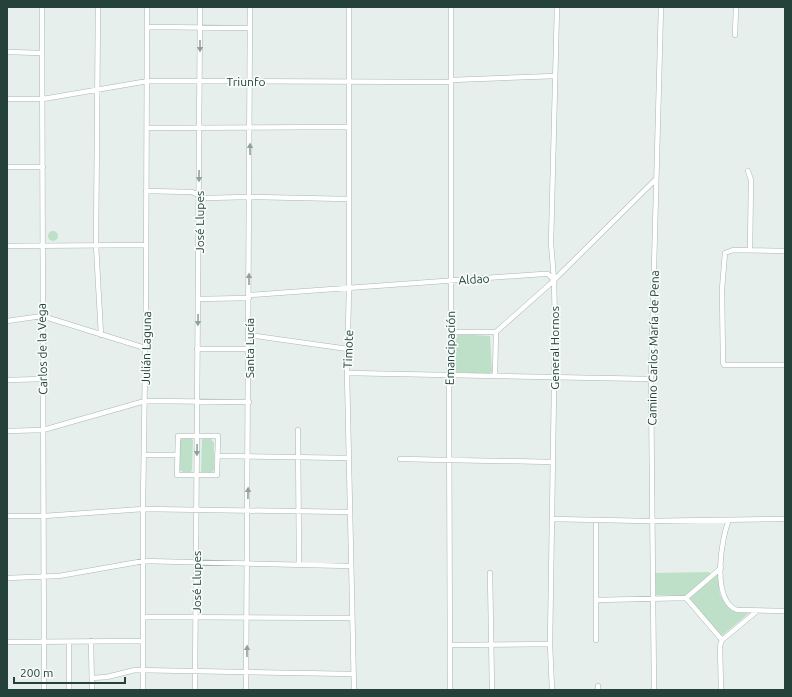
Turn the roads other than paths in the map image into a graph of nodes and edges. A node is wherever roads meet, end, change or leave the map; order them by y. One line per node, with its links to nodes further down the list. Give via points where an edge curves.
1 (42, 7): 16 (street, Carlos de la Vega)
2 (98, 7): 23 (street)
3 (147, 7): 11 (street, Julián Laguna)
4 (200, 7): 12 (street, José Llupes)
5 (250, 7): 13 (street, Santa Lucía)
6 (349, 7): 20 (street, Timote)
7 (451, 7): 21 (street, Emancipación)
8 (557, 7): 17 (street, General Hornos)
9 (661, 7): 33 (street, Camino Carlos María de Pena)
10 (736, 7): 14 (street)
11 (148, 27): 12 (street); 18 (street, Julián Laguna)
12 (200, 27): 13 (street); 19 (street, José Llupes, one-way to 19)
13 (250, 28): 22 (street, Santa Lucía)
14 (735, 35)
15 (7, 52): 16 (street)
16 (42, 52): 25 (street, Carlos de la Vega)
17 (555, 76): 21 (street, Triunfo); 44 (street, General Hornos, via 551,243)
18 (148, 81): 19 (street, Triunfo); 23 (street, Triunfo); 28 (street, Julián Laguna)
19 (200, 81): 22 (street, Triunfo); 29 (street, José Llupes)
20 (348, 81): 21 (street, Triunfo); 22 (street, Triunfo); 27 (street, Timote)
21 (451, 81): 45 (street, Emancipación)
22 (250, 82): 26 (street, Santa Lucía)
23 (98, 89): 25 (street, Triunfo); 39 (street)
24 (7, 99): 25 (street, Triunfo)
25 (43, 99): 30 (street, Carlos de la Vega)
26 (250, 127): 27 (street); 29 (street); 36 (street, Santa Lucía, one-way to 26)
27 (348, 127): 37 (street, Timote)
28 (148, 128): 29 (street); 34 (street, Julián Laguna)
29 (199, 128): 35 (street, José Llupes, one-way to 35)
30 (43, 167): 31 (street); 38 (street, Carlos de la Vega)
31 (7, 168)
32 (748, 171): 42 (street, via 751,180)
33 (656, 178): 44 (street); 65 (street, Camino Carlos María de Pena)
34 (146, 191): 35 (street, via 192,192); 40 (street, Julián Laguna)
35 (199, 195): 36 (street, via 205,198); 48 (street, José Llupes)
36 (249, 197): 37 (street); 47 (street, Santa Lucía, one-way to 36)
37 (348, 199): 46 (street, Timote)
38 (42, 244): 39 (street); 41 (street); 49 (street, Carlos de la Vega)
39 (96, 245): 40 (street); 53 (street)
40 (145, 245): 55 (street, Julián Laguna)
41 (7, 246)
42 (750, 250): 43 (street); 59 (street, via 729,251 724,256 724,365)
43 (785, 251)
44 (554, 280): 45 (street, Aldao, via 548,274 543,274); 52 (street); 63 (street, General Hornos)
45 (450, 281): 46 (street, Aldao); 51 (street, Emancipación)
46 (349, 288): 47 (street, Aldao); 58 (street, Timote)
47 (249, 297): 48 (street, Aldao); 54 (street, Santa Lucía)
48 (198, 299): 56 (street, José Llupes, one-way to 56)
49 (42, 316): 50 (street); 53 (street); 64 (street, Carlos de la Vega)
50 (7, 321)
51 (450, 332): 52 (street); 61 (street, Emancipación)
52 (496, 332): 62 (street)
53 (101, 335): 55 (street)
54 (249, 335): 57 (street, Santa Lucía); 58 (street)
55 (145, 348): 67 (street, Julián Laguna)
56 (197, 349): 57 (street); 68 (street, José Llupes)
57 (249, 349): 69 (street, Santa Lucía)
58 (348, 349): 60 (street, Timote)
59 (785, 365)
60 (347, 373): 61 (street); 79 (street, Timote)
61 (449, 375): 62 (street); 81 (street, Emancipación)
62 (495, 375): 63 (street)
63 (554, 377): 65 (street); 82 (street, General Hornos)
64 (43, 379): 66 (street); 70 (street, Carlos de la Vega)
65 (652, 379): 94 (street, Camino Carlos María de Pena)
66 (7, 380)
67 (145, 401): 68 (street); 70 (street); 74 (street, Julián Laguna)
68 (198, 402): 69 (street); 73 (street, José Llupes)
69 (249, 402): 77 (street, Santa Lucía)
70 (43, 430): 72 (street); 90 (street, Carlos de la Vega)
71 (298, 430): 78 (street)
72 (7, 431)
73 (197, 436): 75 (street, via 178,436); 76 (street, via 218,436); 83 (street, José Llupes, one-way to 83)
74 (144, 455): 75 (street); 84 (street, Julián Laguna)
75 (178, 455): 83 (street, via 177,474)
76 (217, 456): 77 (street); 83 (street, via 217,475)
77 (249, 457): 78 (street); 86 (street, Santa Lucía, one-way to 77)
78 (299, 458): 79 (street); 87 (street)
79 (349, 458): 88 (street, Timote)
80 (400, 459): 81 (street)
81 (449, 460): 82 (street); 122 (street, Emancipación)
82 (553, 462): 91 (street, General Hornos)
83 (196, 475): 85 (street, José Llupes)
84 (143, 509): 85 (street); 90 (street); 96 (street, Julián Laguna)
85 (196, 509): 86 (street); 97 (street, José Llupes)
86 (248, 510): 87 (street); 98 (street, Santa Lucía)
87 (299, 510): 88 (street); 99 (street)
88 (350, 512): 100 (street, Timote)
89 (7, 516): 90 (street)
90 (44, 516): 103 (street, Carlos de la Vega)
91 (552, 519): 93 (street); 121 (street, General Hornos)
92 (785, 519): 95 (street)
93 (596, 520): 94 (street); 107 (street)
94 (652, 520): 95 (street); 105 (street, Camino Carlos María de Pena)
95 (730, 520): 101 (street, via 724,537)
96 (144, 561): 97 (street); 103 (street); 110 (street, Julián Laguna)
97 (196, 561): 98 (street); 111 (street, José Llupes)
98 (247, 564): 99 (street); 112 (street, Santa Lucía)
99 (299, 565): 100 (street)
100 (351, 566): 113 (street, Timote)
101 (721, 568): 106 (street); 109 (street, via 722,591 726,601 734,609)
102 (490, 573): 123 (street)
103 (44, 577): 104 (street); 116 (street, Carlos de la Vega)
104 (7, 578)
105 (653, 598): 106 (street); 107 (street); 139 (street, Camino Carlos María de Pena)
106 (686, 598): 115 (street)
107 (596, 600): 114 (street)
108 (785, 611): 109 (street)
109 (756, 612): 115 (street)
110 (143, 617): 111 (street); 118 (street, Julián Laguna)
111 (196, 617): 112 (street); 125 (street, José Llupes)
112 (247, 618): 113 (street); 126 (street, Santa Lucía, one-way to 112)
113 (352, 618): 127 (street, Timote)
114 (596, 640)
115 (722, 640): 140 (street)
116 (44, 641): 119 (street); 120 (street); 129 (street, Carlos de la Vega)
117 (90, 641): 118 (street); 120 (street); 128 (street)
118 (143, 641): 124 (street, Julián Laguna)
119 (7, 642)
120 (69, 642): 130 (street)
121 (550, 644): 123 (street); 138 (street, General Hornos)
122 (450, 645): 123 (street); 136 (street, Emancipación)
123 (491, 645): 137 (street)
124 (143, 670): 125 (street); 128 (street, via 130,670 107,677); 132 (street, Julián Laguna)
125 (195, 671): 126 (street); 133 (street, José Llupes)
126 (247, 672): 127 (street); 134 (street, Santa Lucía)
127 (354, 674): 135 (street, Timote)
128 (92, 678): 131 (street)
129 (44, 690)
130 (69, 690)
131 (92, 690)
132 (143, 690)
133 (195, 690)
134 (246, 690)
135 (354, 690)
136 (450, 690)
137 (492, 690)
138 (552, 690)
139 (654, 690)
140 (721, 690)

